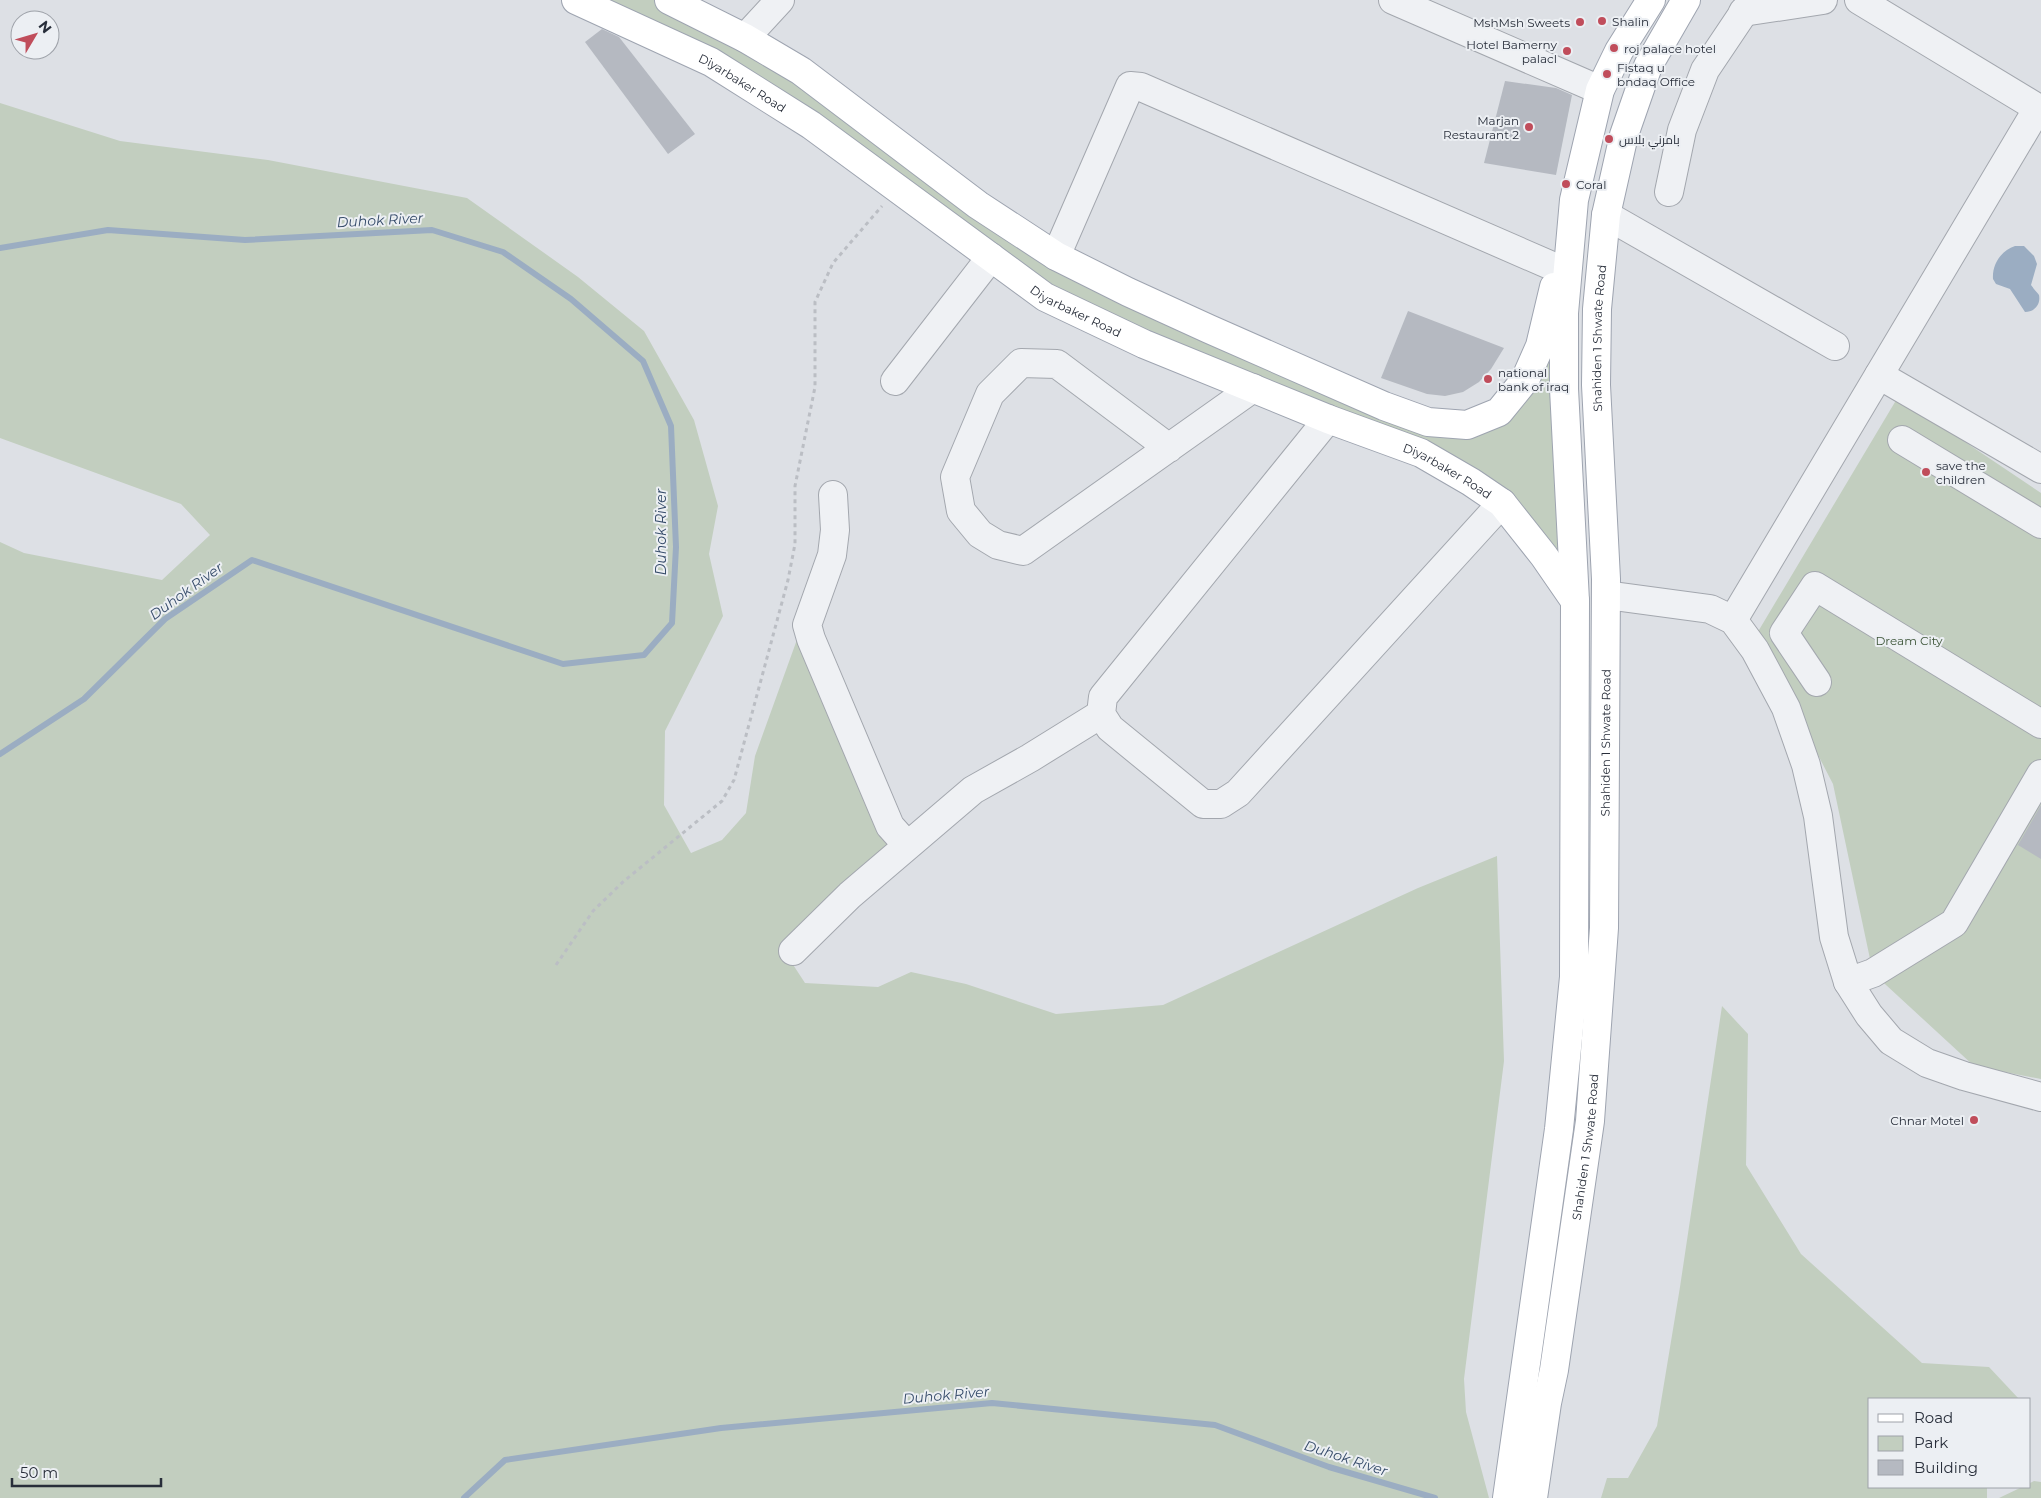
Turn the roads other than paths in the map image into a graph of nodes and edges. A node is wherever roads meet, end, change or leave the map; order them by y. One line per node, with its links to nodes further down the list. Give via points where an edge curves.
1 (576, 0): 17 (main road, Diyarbaker Road, via 712,62 812,126)
2 (669, 0): 10 (main road)
3 (780, 0): 10 (street)
4 (1651, 0): 11 (main road, Shahiden 1 Shwate Road, via 1619,51)
5 (1686, 0): 15 (main road, Shahiden 1 Shwate Road, via 1648,66 1624,135)
6 (1823, 0): 9 (street)
7 (1859, 0): 12 (street)
8 (1404, 2): 11 (street)
9 (1747, 6): 13 (street, via 1705,70 1682,130)
10 (745, 38): 16 (main road, via 801,71 978,205)
11 (1600, 90): 14 (main road, Shahiden 1 Shwate Road)
12 (2039, 109): 21 (street)
13 (1669, 192)
14 (1574, 200): 18 (main road); 32 (main road, Shahiden 1 Shwate Road, via 1564,313 1564,389)
15 (1606, 215): 19 (street); 31 (main road, Shahiden 1 Shwate Road, via 1596,309 1596,385)
16 (1056, 256): 18 (street, via 1130,86 1141,87); 20 (main road)
17 (991, 257): 22 (street); 23 (main road, Diyarbaker Road, via 1045,297 1144,344)
18 (1559, 269): 20 (main road, via 1540,346 1525,380 1499,412 1467,425 1428,422)
19 (1836, 346)
20 (1256, 350): 23 (main road)
21 (1879, 375): 27 (street); 33 (street)
22 (895, 381)
23 (1248, 386): 24 (main road, Diyarbaker Road); 26 (street)
24 (1328, 419): 29 (main road, Diyarbaker Road, via 1421,453); 35 (street, via 1103,697)
25 (1902, 440): 30 (street)
26 (1169, 448): 26 (street, via 1023,551 998,545 980,534 961,510 955,477 990,394 1020,363 1057,364)
27 (2041, 469)
28 (833, 495): 38 (street, via 835,530 832,555 807,625 890,826)
29 (1502, 503): 32 (main road, Diyarbaker Road); 35 (street, via 1238,793 1221,804 1203,804 1110,728)
30 (2041, 524)
31 (1606, 594): 33 (street, via 1710,609); 42 (main road, Shahiden 1 Shwate Road, via 1604,928 1590,1121 1554,1370)
32 (1575, 601): 42 (main road, Shahiden 1 Shwate Road, via 1574,977)
33 (1733, 620): 40 (street, via 1754,650 1786,708 1806,765 1818,816 1834,937)
34 (1817, 682): 36 (street, via 1784,633 1816,586)
35 (1101, 714): 38 (street, via 973,790)
36 (2041, 724)
37 (2041, 774): 40 (street, via 1954,923 1873,972)
38 (907, 845): 39 (street)
39 (793, 952)
40 (1848, 982): 41 (street, via 1891,1041 1927,1064)
41 (2041, 1097)
42 (1534, 1399): 43 (main road, Shahiden 1 Shwate Road); 44 (main road, Shahiden 1 Shwate Road)
43 (1507, 1498)
44 (1533, 1498)

